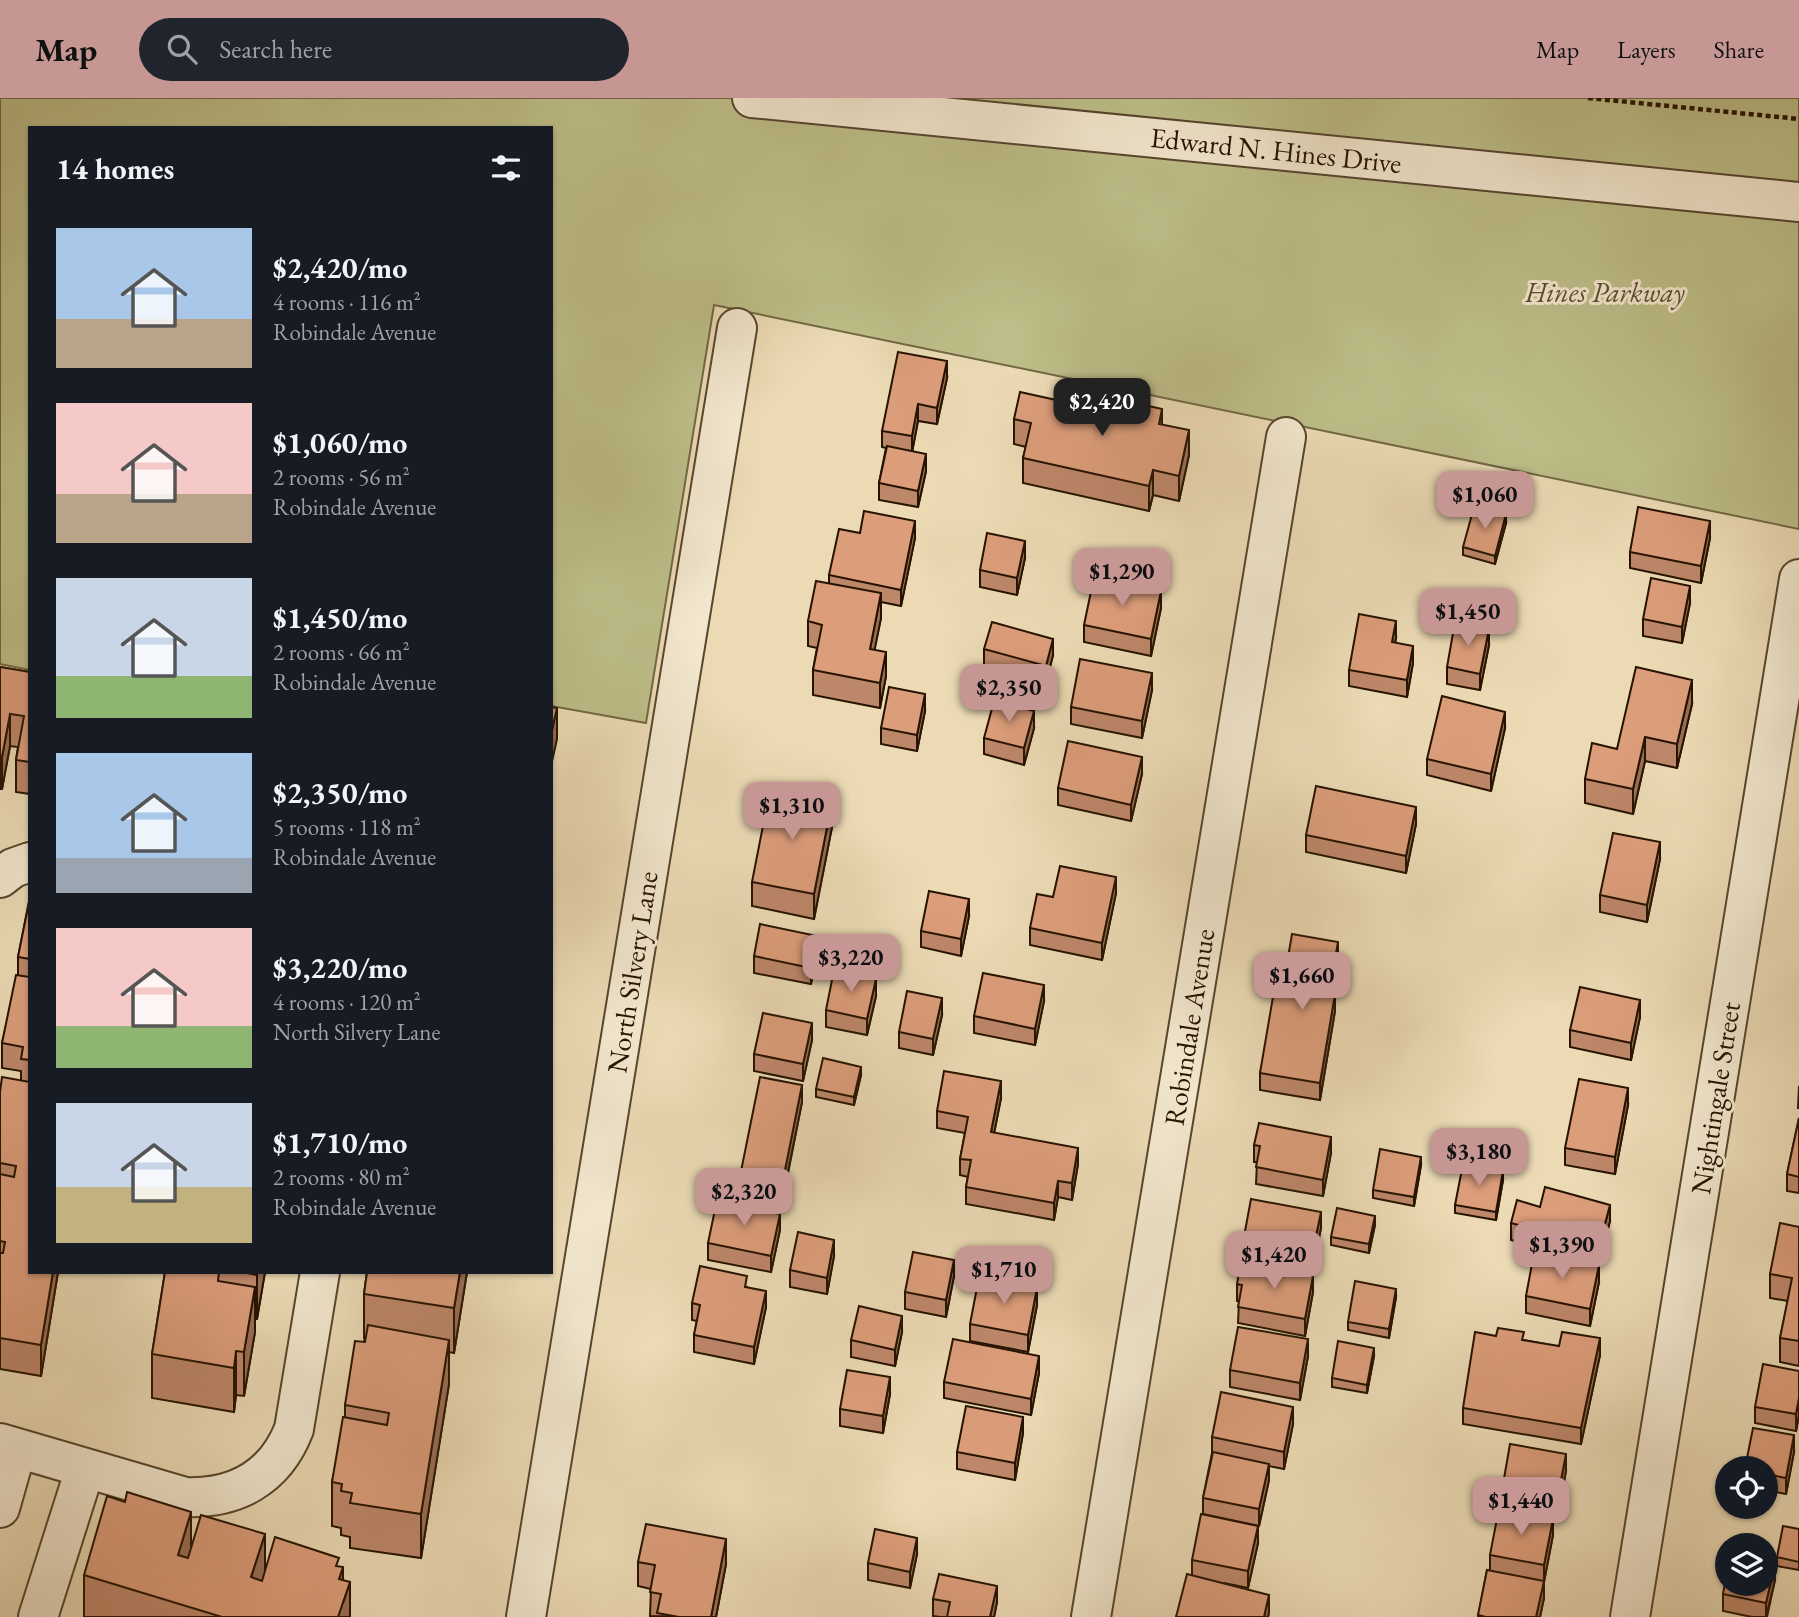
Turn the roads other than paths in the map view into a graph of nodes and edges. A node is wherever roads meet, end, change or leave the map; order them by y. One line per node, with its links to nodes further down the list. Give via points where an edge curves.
1 (752, 98): 2 (street, Edward N. Hines Drive)
2 (793, 100): 3 (street, Edward N. Hines Drive)
3 (1799, 202)
4 (737, 328): 14 (street, North Silvery Lane)
5 (1286, 437): 15 (street, Robindale Avenue)
6 (1799, 579): 16 (street, Nightingale Street)
7 (28, 863): 8 (street)
8 (0, 878)
9 (320, 1274): 11 (street, via 294,1429 288,1444 258,1479 208,1498 185,1497)
10 (8, 1446): 11 (street); 12 (street)
11 (85, 1469): 13 (street)
12 (0, 1508)
13 (38, 1617)
14 (526, 1617)
15 (1091, 1617)
16 (1630, 1617)

